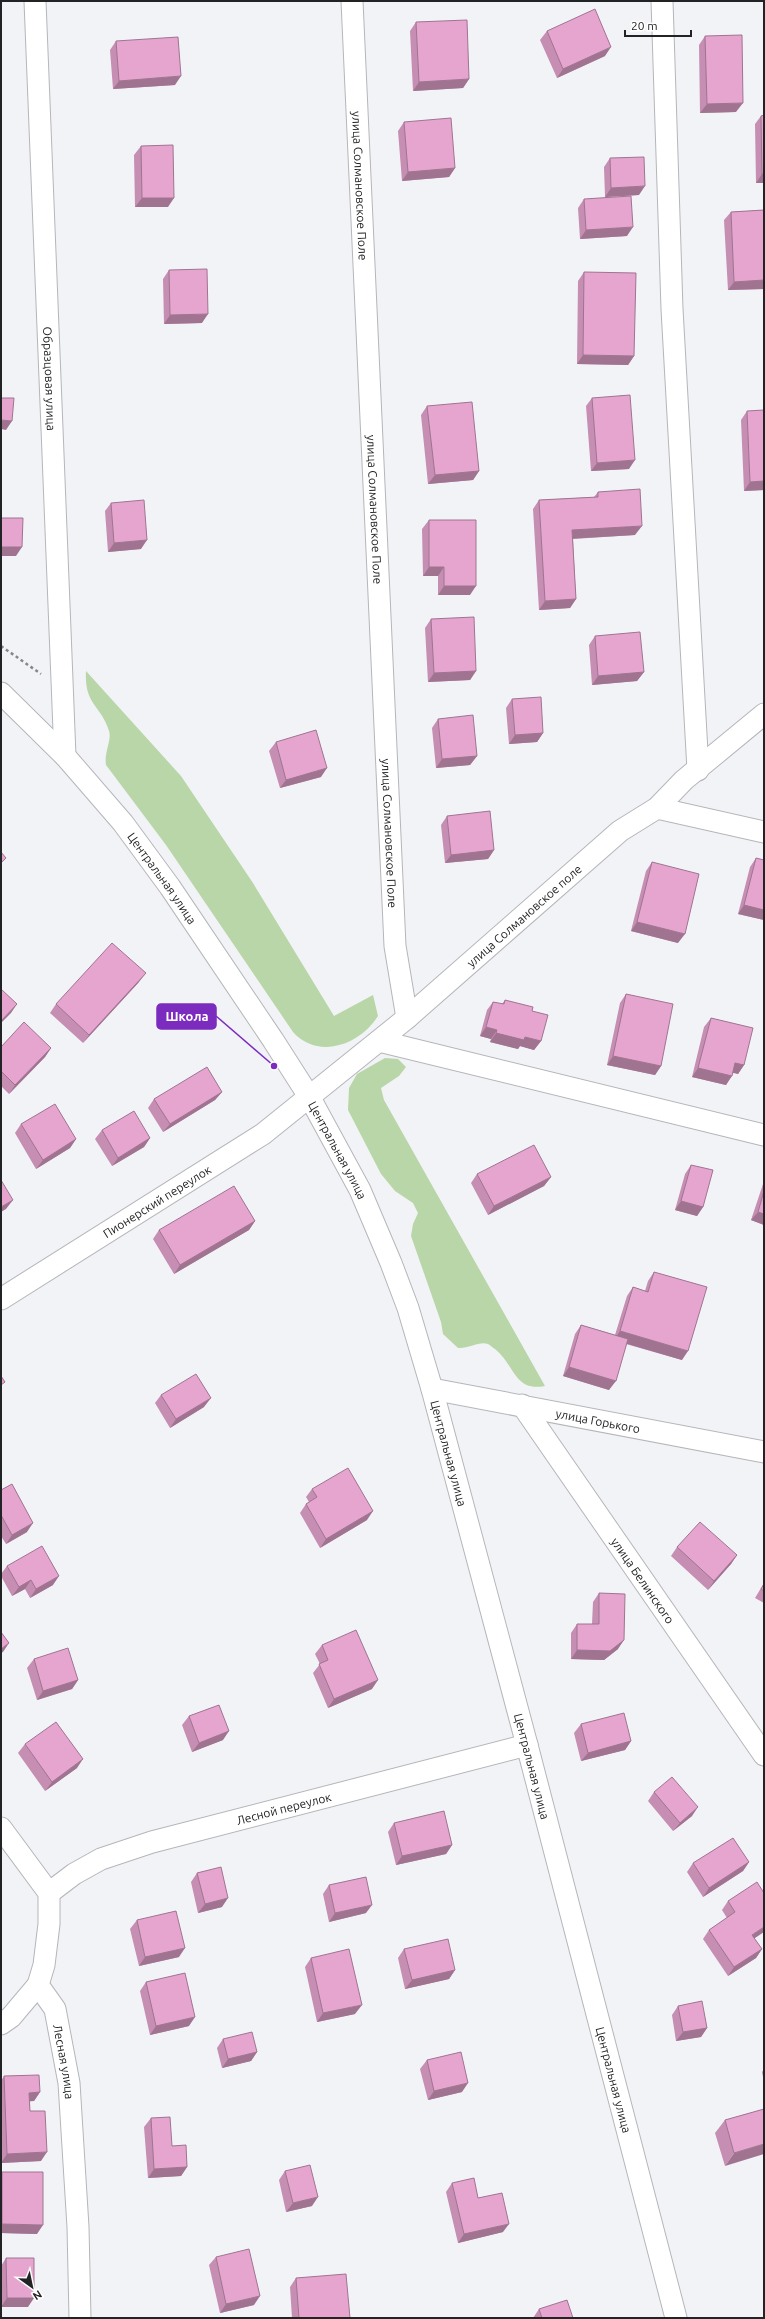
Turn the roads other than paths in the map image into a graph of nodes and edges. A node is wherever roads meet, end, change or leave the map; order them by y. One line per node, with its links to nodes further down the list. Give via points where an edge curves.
1 (35, 1): 6 (street, Образцовая улица)
2 (352, 1): 10 (street, улица Солмановское Поле, via 396,946)
3 (662, 1): 7 (street, via 672,309)
4 (1, 693): 6 (street, Центральная улица)
5 (764, 714): 7 (street, улица Солмановское поле)
6 (66, 756): 12 (street, Центральная улица, via 123,823 170,887 274,1040)
7 (698, 770): 8 (street, улица Солмановское поле, via 684,780)
8 (657, 808): 9 (street); 10 (street, улица Солмановское поле, via 620,831)
9 (764, 832)
10 (407, 1018): 11 (street, улица Солмановское поле)
11 (379, 1041): 12 (street, улица Солмановское поле); 13 (street)
12 (310, 1098): 14 (street, Пионерский переулок, via 263,1134); 15 (street, Центральная улица, via 370,1212 408,1308)
13 (764, 1135)
14 (1, 1299)
15 (432, 1389): 16 (street, улица Горького); 18 (street, Центральная улица)
16 (522, 1405): 17 (street, улица Горького); 19 (street, улица Белинского)
17 (764, 1452)
18 (528, 1744): 21 (street, Лесной переулок, via 152,1842 101,1859 74,1874); 25 (street, Центральная улица)
19 (764, 1755)
20 (1, 1828): 21 (street)
21 (49, 1893): 22 (street, via 44,1965)
22 (38, 1985): 23 (street, via 11,2017); 24 (street, Лесная улица, via 55,2009 69,2083 78,2227)
23 (1, 2024)
24 (80, 2318)
25 (676, 2318)

